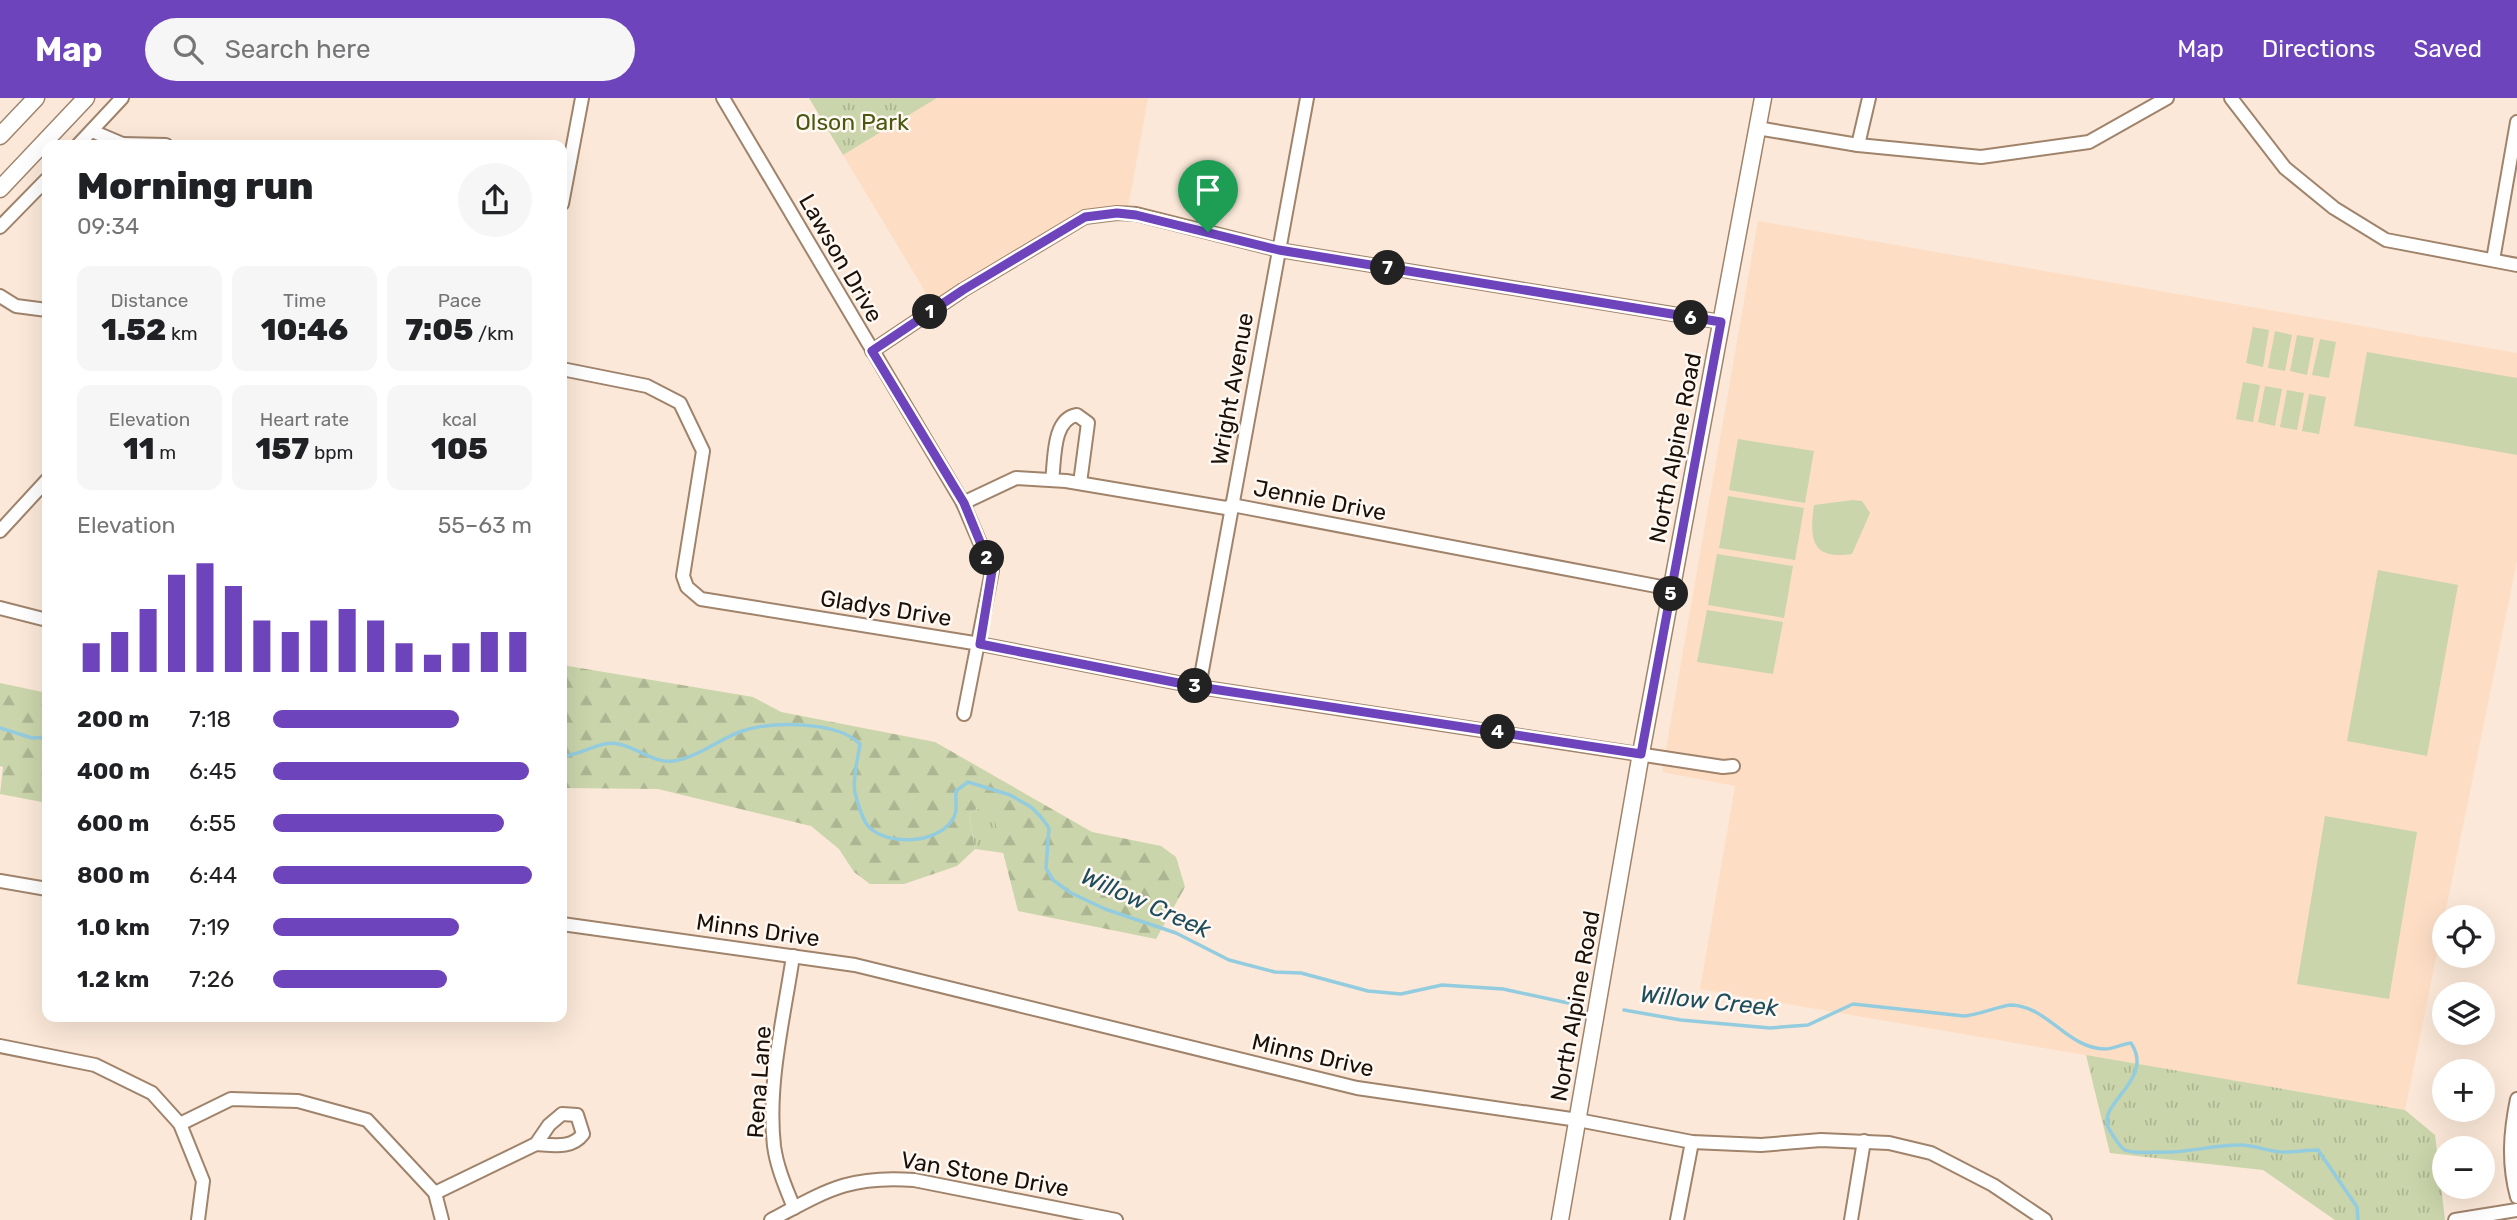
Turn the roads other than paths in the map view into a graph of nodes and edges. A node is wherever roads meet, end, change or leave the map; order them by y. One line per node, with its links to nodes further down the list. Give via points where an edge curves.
1 (36, 98): 14 (main road)
2 (86, 98): 15 (main road)
3 (122, 98): 13 (street)
4 (583, 98): 20 (street)
5 (723, 98): 30 (street, Lawson Drive)
6 (1307, 98): 24 (street, Wright Avenue)
7 (1763, 98): 12 (main road, North Alpine Road)
8 (1869, 98): 19 (street)
9 (2167, 98): 19 (street, via 2089,142 1981,156)
10 (2231, 98): 25 (street, via 2285,168 2355,221 2386,240)
11 (2517, 122): 25 (street)
12 (1757, 128): 19 (street); 29 (main road, North Alpine Road)
13 (92, 131): 16 (street); 17 (street)
14 (0, 136)
15 (46, 140)
16 (83, 140)
17 (114, 140)
18 (42, 145): 22 (main road)
19 (1858, 145)
20 (567, 179)
21 (42, 184): 23 (street)
22 (0, 189)
23 (0, 227)
24 (1279, 250): 29 (street); 30 (street, via 1136,215 1085,217); 36 (street, Wright Avenue)
25 (2493, 260): 26 (street)
26 (2517, 265)
27 (0, 296): 28 (street, via 16,306)
28 (42, 309)
29 (1721, 322): 38 (main road, North Alpine Road)
30 (872, 351): 35 (street, Lawson Drive)
31 (567, 370): 41 (street, Gladys Drive, via 647,386 680,403 703,451 683,576 687,587 701,599)
32 (1052, 480): 33 (street, Jennie Drive); 33 (street, via 1060,426 1077,415 1088,423); 35 (street, Jennie Drive, via 1016,478)
33 (1080, 483): 36 (street, Jennie Drive, via 1226,508)
34 (42, 485): 37 (street)
35 (964, 503): 41 (street, Lawson Drive, via 992,571)
36 (1232, 505): 38 (street, Jennie Drive); 42 (street, Wright Avenue)
37 (0, 531)
38 (1672, 589): 44 (main road, North Alpine Road)
39 (0, 608): 40 (street)
40 (42, 619)
41 (980, 644): 42 (street, Gladys Drive); 43 (street, Lawson Drive)
42 (1199, 687): 44 (street, Gladys Drive)
43 (964, 714)
44 (1641, 754): 45 (street, Gladys Drive); 52 (main road, North Alpine Road)
45 (1733, 766)
46 (0, 881): 47 (street)
47 (42, 888)
48 (567, 925): 49 (street, Minns Drive)
49 (793, 956): 52 (street, Minns Drive, via 855,965 1357,1088); 59 (street, Rena Lane, via 773,1120 780,1175)
50 (0, 1046): 53 (street, via 95,1065 152,1093)
51 (2517, 1099): 58 (street, via 2510,1144)
52 (1578, 1120): 54 (street, Minns Drive); 65 (main road, North Alpine Road)
53 (180, 1124): 57 (street, via 231,1099 298,1101 368,1120); 61 (street, via 203,1181)
54 (1692, 1142): 55 (street, Minns Drive); 66 (street)
55 (1864, 1142): 67 (street); 68 (street, Minns Drive, via 1931,1153 1993,1185)
56 (536, 1144): 57 (street)
57 (435, 1192): 62 (street)
58 (2517, 1197)
59 (794, 1208): 63 (street, Van Stone Drive); 64 (street, Van Stone Drive, via 837,1186 883,1178 914,1180)
60 (2517, 1210): 69 (street)
61 (198, 1220)
62 (442, 1220)
63 (772, 1220)
64 (1116, 1220)
65 (1560, 1220)
66 (1677, 1220)
67 (1851, 1220)
68 (2045, 1220)
69 (2455, 1220)

